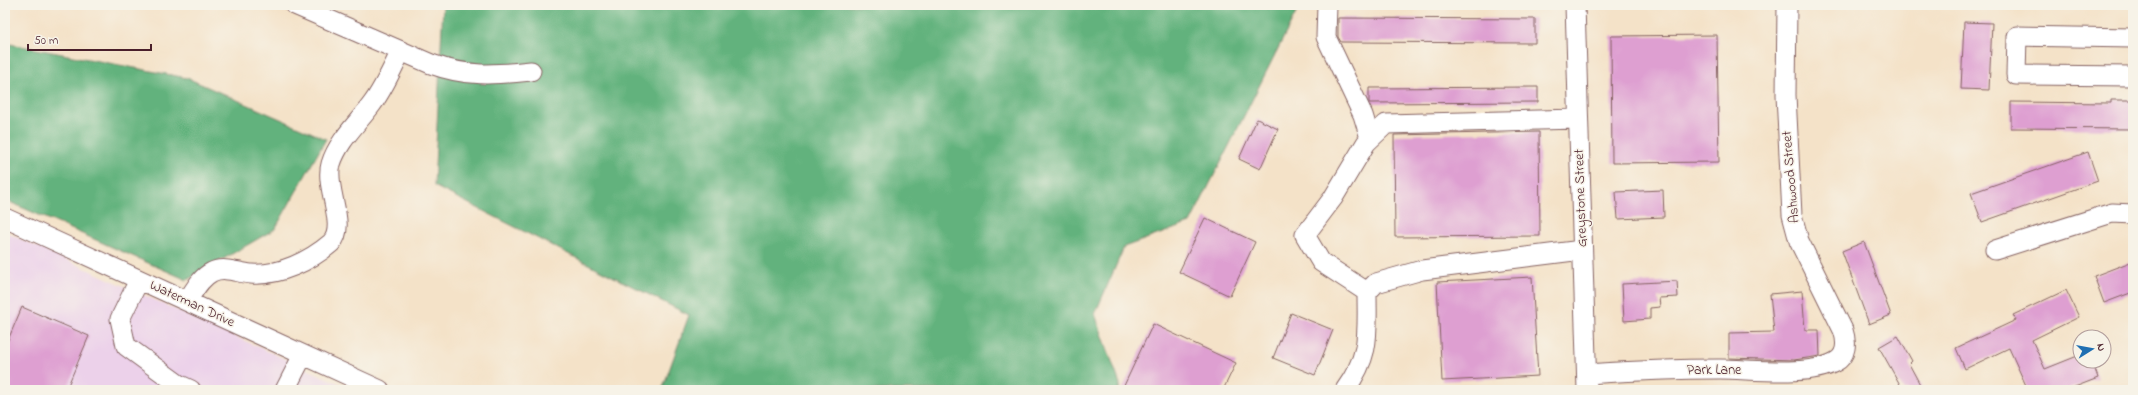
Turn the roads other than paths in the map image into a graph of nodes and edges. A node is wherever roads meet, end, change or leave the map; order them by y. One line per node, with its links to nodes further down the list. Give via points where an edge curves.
1 (295, 5): 6 (street)
2 (1327, 5): 10 (street, via 1326,37)
3 (1575, 5): 9 (street, Greystone Street)
4 (1787, 5): 19 (street, Ashwood Street, via 1786,95 1792,215 1799,241 1845,336 1845,349)
5 (2133, 38): 8 (street, via 2017,36 2016,75)
6 (401, 51): 7 (street, via 441,68 465,73 490,75); 17 (street, via 380,92 346,136 331,164 330,180 338,227 334,239 309,258 279,271 262,274 223,269 214,272 201,280)
7 (531, 71)
8 (2133, 76)
9 (1578, 119): 10 (street, via 1386,124); 13 (street, Greystone Street)
10 (1370, 138): 16 (street, via 1333,198 1305,235 1321,262)
11 (2133, 214): 14 (street, via 2112,213)
12 (5, 218): 15 (street, Waterman Drive)
13 (1582, 250): 16 (street, via 1422,270 1376,283); 20 (street, Greystone Street)
14 (1995, 250)
15 (139, 280): 17 (street, Waterman Drive); 21 (street, via 120,320 126,346 178,384)
16 (1367, 292): 24 (street, via 1367,343 1358,371)
17 (187, 301): 18 (street, Waterman Drive)
18 (303, 355): 22 (street); 23 (street, Waterman Drive)
19 (1839, 360): 20 (street, Park Lane, via 1822,367 1804,369 1643,370)
20 (1587, 382)
21 (191, 390)
22 (285, 390)
23 (380, 390)
24 (1345, 390)

